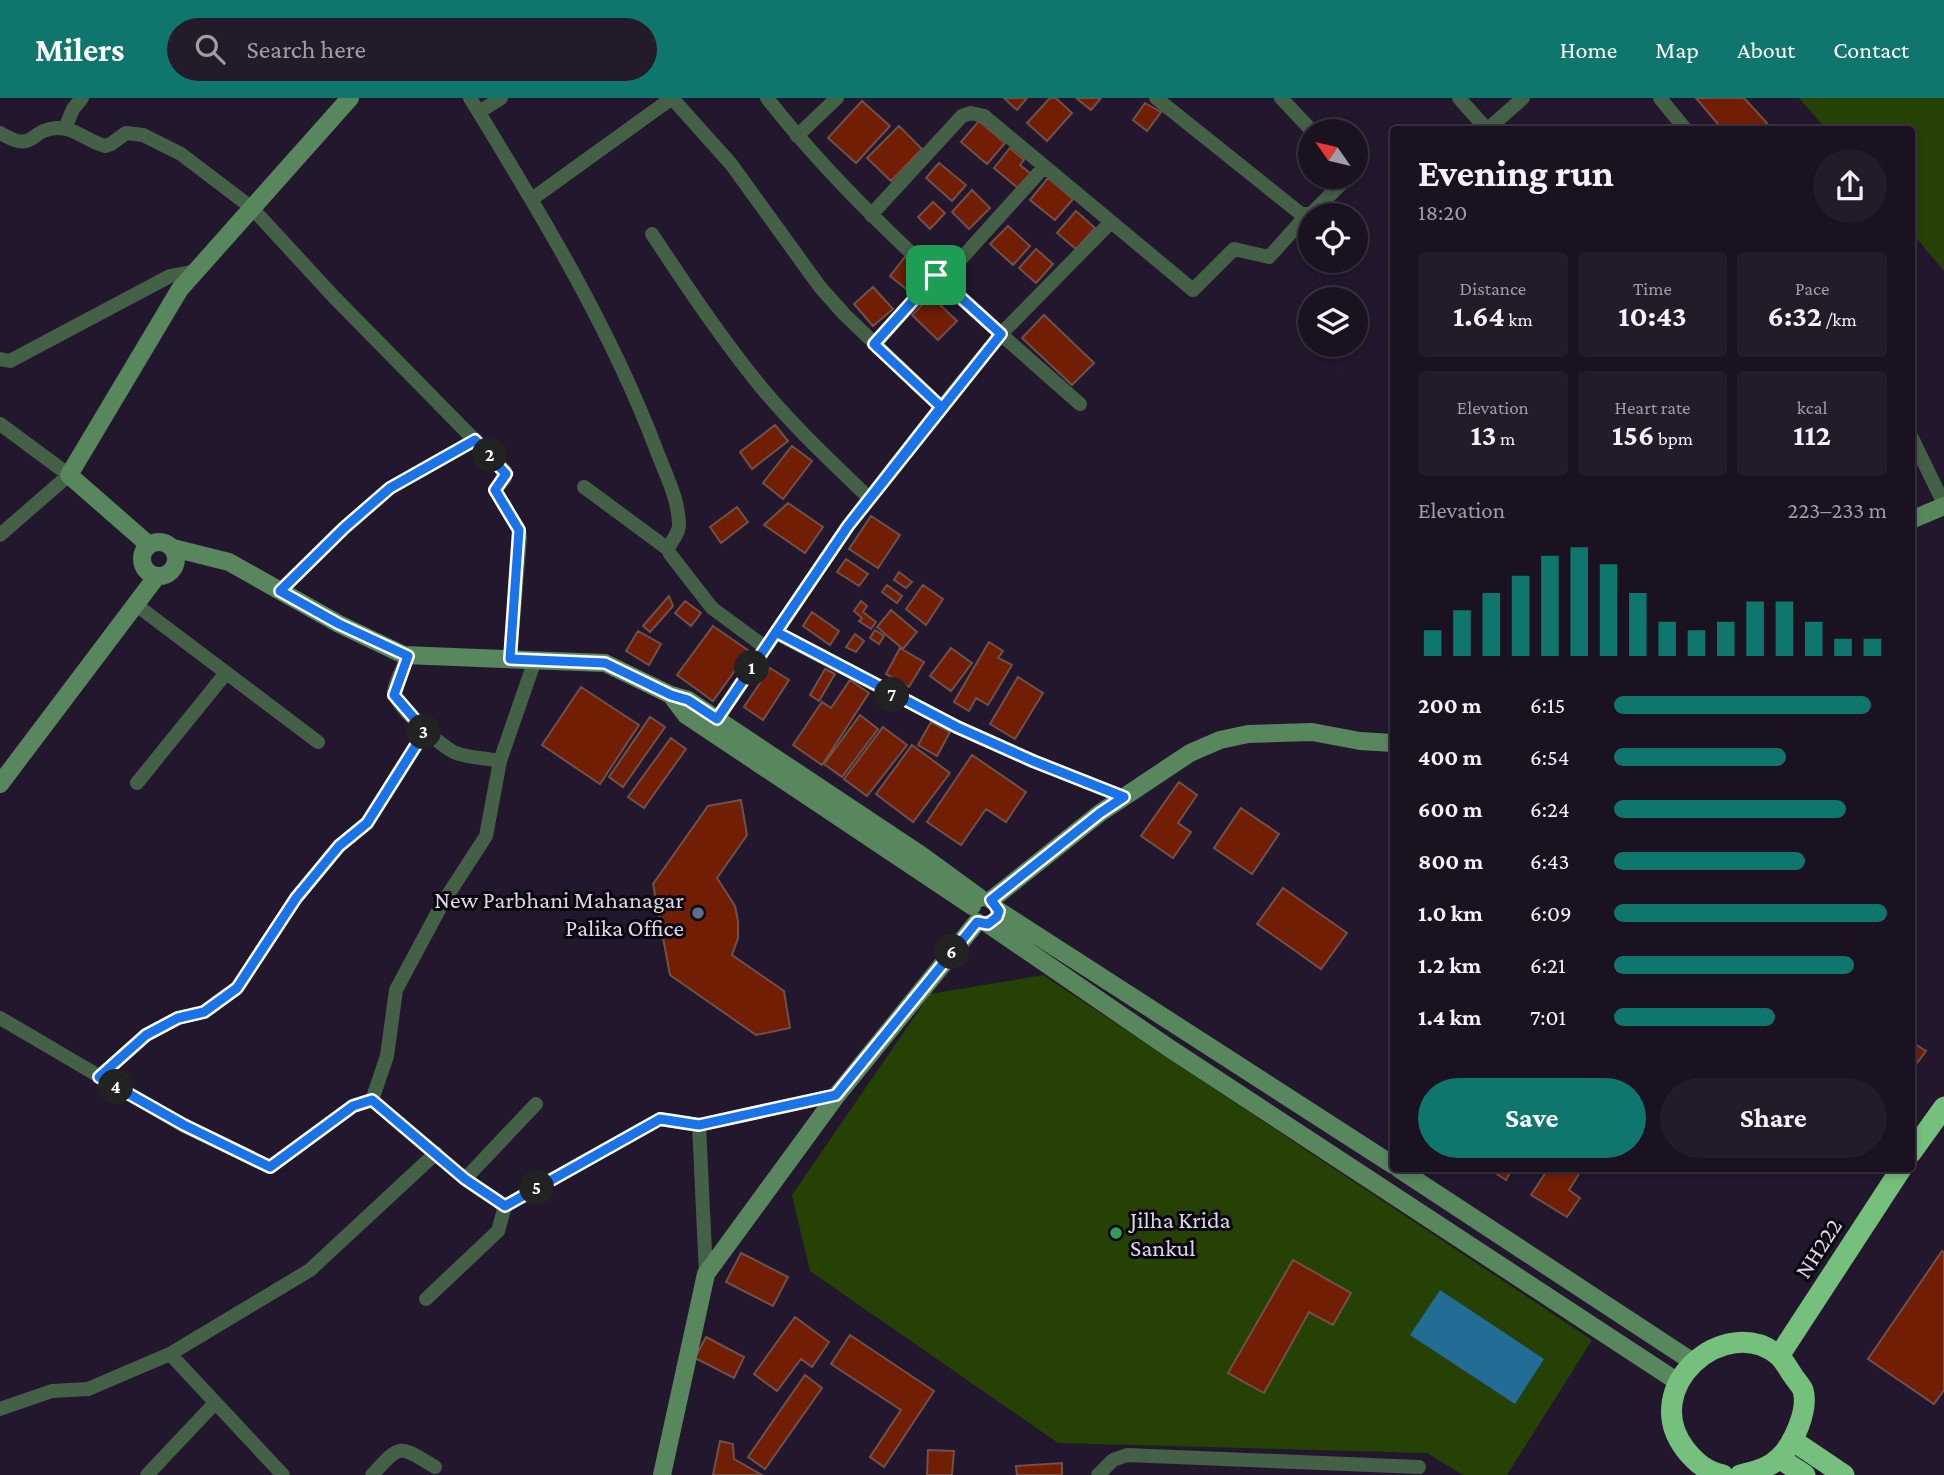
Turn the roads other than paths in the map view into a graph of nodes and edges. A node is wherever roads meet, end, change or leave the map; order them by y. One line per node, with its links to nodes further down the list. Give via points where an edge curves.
1 (82, 98): 18 (street)
2 (350, 98): 25 (street)
3 (470, 98): 13 (street)
4 (501, 98): 13 (street)
5 (672, 98): 23 (street); 34 (street, via 731,164 820,287)
6 (767, 98): 20 (street)
7 (837, 98): 20 (street)
8 (1156, 98): 26 (street)
9 (1281, 98): 14 (street)
10 (1459, 98): 15 (street)
11 (1523, 98): 16 (street)
12 (1660, 98): 17 (street)
13 (479, 111): 23 (street)
14 (1301, 119)
15 (1485, 126)
16 (1491, 126)
17 (1683, 126)
18 (65, 128): 19 (street, via 48,130 23,143); 25 (street, via 105,146 126,133 143,135 196,164)
19 (0, 133)
20 (797, 136): 27 (street)
21 (1044, 167): 27 (street, via 984,116 971,113 962,116); 28 (street); 32 (street)
22 (1336, 189): 24 (street)
23 (532, 199): 49 (street, via 613,350 648,427 674,495 679,526)
24 (1322, 203)
25 (252, 208): 31 (street); 39 (street)
26 (1298, 210)
27 (871, 215): 32 (street)
28 (1110, 223): 29 (street, via 1193,290 1234,249 1269,257); 33 (street)
29 (1298, 225)
30 (652, 234): 43 (street, via 762,389)
31 (196, 271): 35 (street, via 170,276 10,361); 41 (street, via 180,289)
32 (939, 278): 33 (street); 34 (street)
33 (1001, 334): 36 (street); 37 (street)
34 (874, 344): 37 (street)
35 (0, 359)
36 (1080, 404)
37 (941, 407): 43 (street)
38 (0, 424): 41 (street)
39 (475, 440): 51 (street, via 390,488); 56 (street, via 506,474 495,490 519,530)
40 (1915, 444): 44 (street)
41 (69, 474): 46 (street); 47 (street)
42 (584, 487): 49 (street)
43 (869, 498): 53 (street)
44 (1944, 505): 45 (street)
45 (1915, 518)
46 (0, 535)
47 (149, 545): 48 (street, via 162,542); 50 (street, via 143,563)
48 (173, 548): 50 (street, via 174,568); 51 (street, via 229,562)
49 (668, 549): 54 (street, via 712,608)
50 (157, 576): 52 (street)
51 (280, 591): 55 (street)
52 (135, 604): 58 (street); 65 (street)
53 (776, 632): 54 (street); 66 (street, via 957,727)
54 (766, 648): 59 (street)
55 (408, 656): 56 (street); 60 (street, via 394,695)
56 (510, 659): 57 (street)
57 (535, 660): 59 (street, via 605,663 671,695 686,715); 63 (street)
58 (226, 673): 61 (street); 64 (street)
59 (713, 725): 67 (street)
60 (425, 731): 63 (street, via 456,752); 69 (street, via 367,823 339,846 296,898 237,988 204,1012 178,1018 146,1035)
61 (318, 742)
62 (1390, 743): 66 (street, via 1311,732 1248,734 1190,753)
63 (500, 761): 71 (street, via 486,836 442,904 396,990 387,1056)
64 (137, 783)
65 (0, 785)
66 (1124, 797): 67 (street)
67 (985, 910): 70 (street); 77 (street); 83 (street, via 1169,1048)
68 (0, 1018): 69 (street)
69 (99, 1077): 71 (street, via 270,1167 353,1106)
70 (836, 1095): 74 (street); 84 (street)
71 (372, 1100): 76 (street)
72 (536, 1104): 80 (street)
73 (1944, 1107): 75 (highway)
74 (699, 1125): 82 (street, via 660,1119); 84 (street)
75 (1915, 1147)
76 (436, 1153): 80 (street); 86 (street, via 310,1270)
77 (1390, 1163)
78 (1404, 1172): 81 (street)
79 (1899, 1172): 87 (highway, NH222)
80 (465, 1179): 82 (street)
81 (1439, 1195): 83 (street); 88 (street)
82 (505, 1206): 85 (street, via 498,1231)
83 (1426, 1215): 89 (street)
84 (706, 1274): 100 (street)
85 (426, 1299)
86 (170, 1354): 90 (street); 91 (street, via 88,1389 52,1391)
87 (1779, 1356): 88 (highway, via 1759,1345 1737,1343 1707,1352); 92 (highway, via 1803,1390 1803,1416)
88 (1693, 1362): 89 (highway)
89 (1678, 1382): 96 (highway, via 1672,1394 1672,1420 1679,1440 1693,1460)
90 (215, 1402): 97 (street); 98 (street)
91 (0, 1409)
92 (1792, 1440): 93 (highway); 104 (highway)
93 (1779, 1458): 102 (highway, via 1763,1469); 103 (highway)
94 (435, 1467): 99 (street, via 399,1449)
95 (1419, 1467): 101 (street, via 1128,1455 1113,1460)
96 (1713, 1474)
97 (148, 1475)
98 (283, 1475)
99 (372, 1475)
100 (662, 1475)
101 (1098, 1475)
102 (1740, 1475)
103 (1805, 1475)
104 (1844, 1475)

